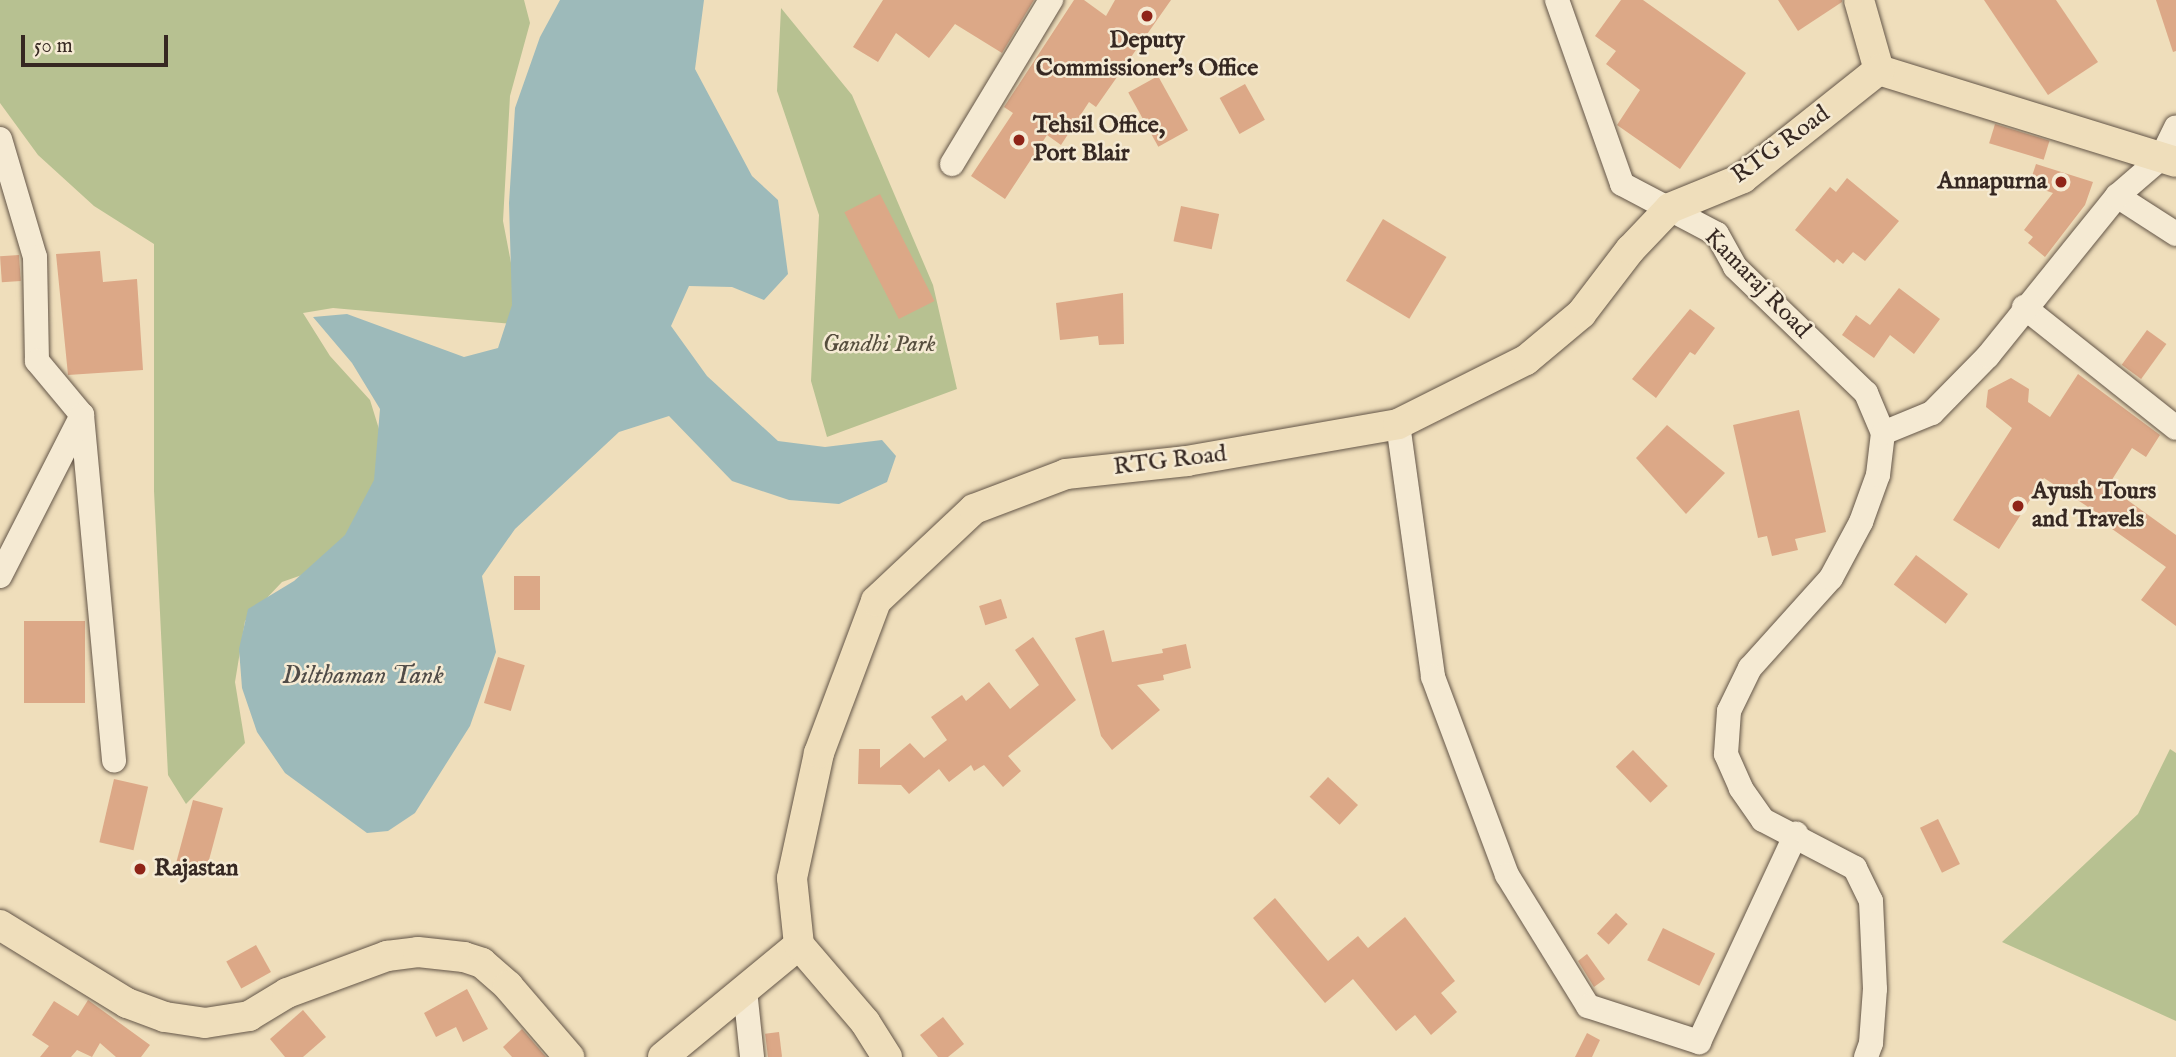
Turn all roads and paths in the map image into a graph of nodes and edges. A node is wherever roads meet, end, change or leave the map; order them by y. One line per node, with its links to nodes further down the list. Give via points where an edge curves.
1 (1051, 0): 8 (street)
2 (1557, 0): 10 (street, Kamaraj Road, via 1622,184)
3 (1859, 0): 4 (main road)
4 (1879, 70): 7 (main road); 10 (main road, RTG Road, via 1744,178)
5 (2176, 127): 7 (street)
6 (0, 139): 13 (street, via 35,257 37,361)
7 (2168, 160): 9 (street)
8 (951, 163)
9 (2117, 196): 11 (street); 12 (street)
10 (1670, 208): 14 (main road, RTG Road, via 1630,250 1581,314 1526,360); 16 (street, Kamaraj Road, via 1717,234 1735,267 1866,393)
11 (2176, 234)
12 (2024, 307): 15 (street); 16 (street, via 1989,356 1932,413)
13 (82, 415): 17 (street); 18 (street)
14 (1398, 424): 19 (street, via 1433,677 1507,875 1588,1006 1699,1042); 21 (main road, RTG Road, via 1187,461 1066,474 974,509 877,601 819,753 792,878)
15 (2176, 428)
16 (1884, 433): 19 (street, via 1878,475 1861,522 1831,578 1750,668 1729,711 1726,754 1741,788 1763,820)
17 (0, 576)
18 (114, 761)
19 (1796, 834): 27 (street, via 1855,868 1871,901 1875,989)
20 (0, 925): 23 (main road, via 127,1003 165,1017 205,1023 249,1016 287,993 387,956 418,952 464,957 482,963 508,986)
21 (799, 945): 22 (main road); 26 (main road, via 865,1022)
22 (745, 990): 24 (main road); 25 (street)
23 (569, 1057)
24 (663, 1057)
25 (752, 1057)
26 (887, 1057)
27 (1866, 1057)

